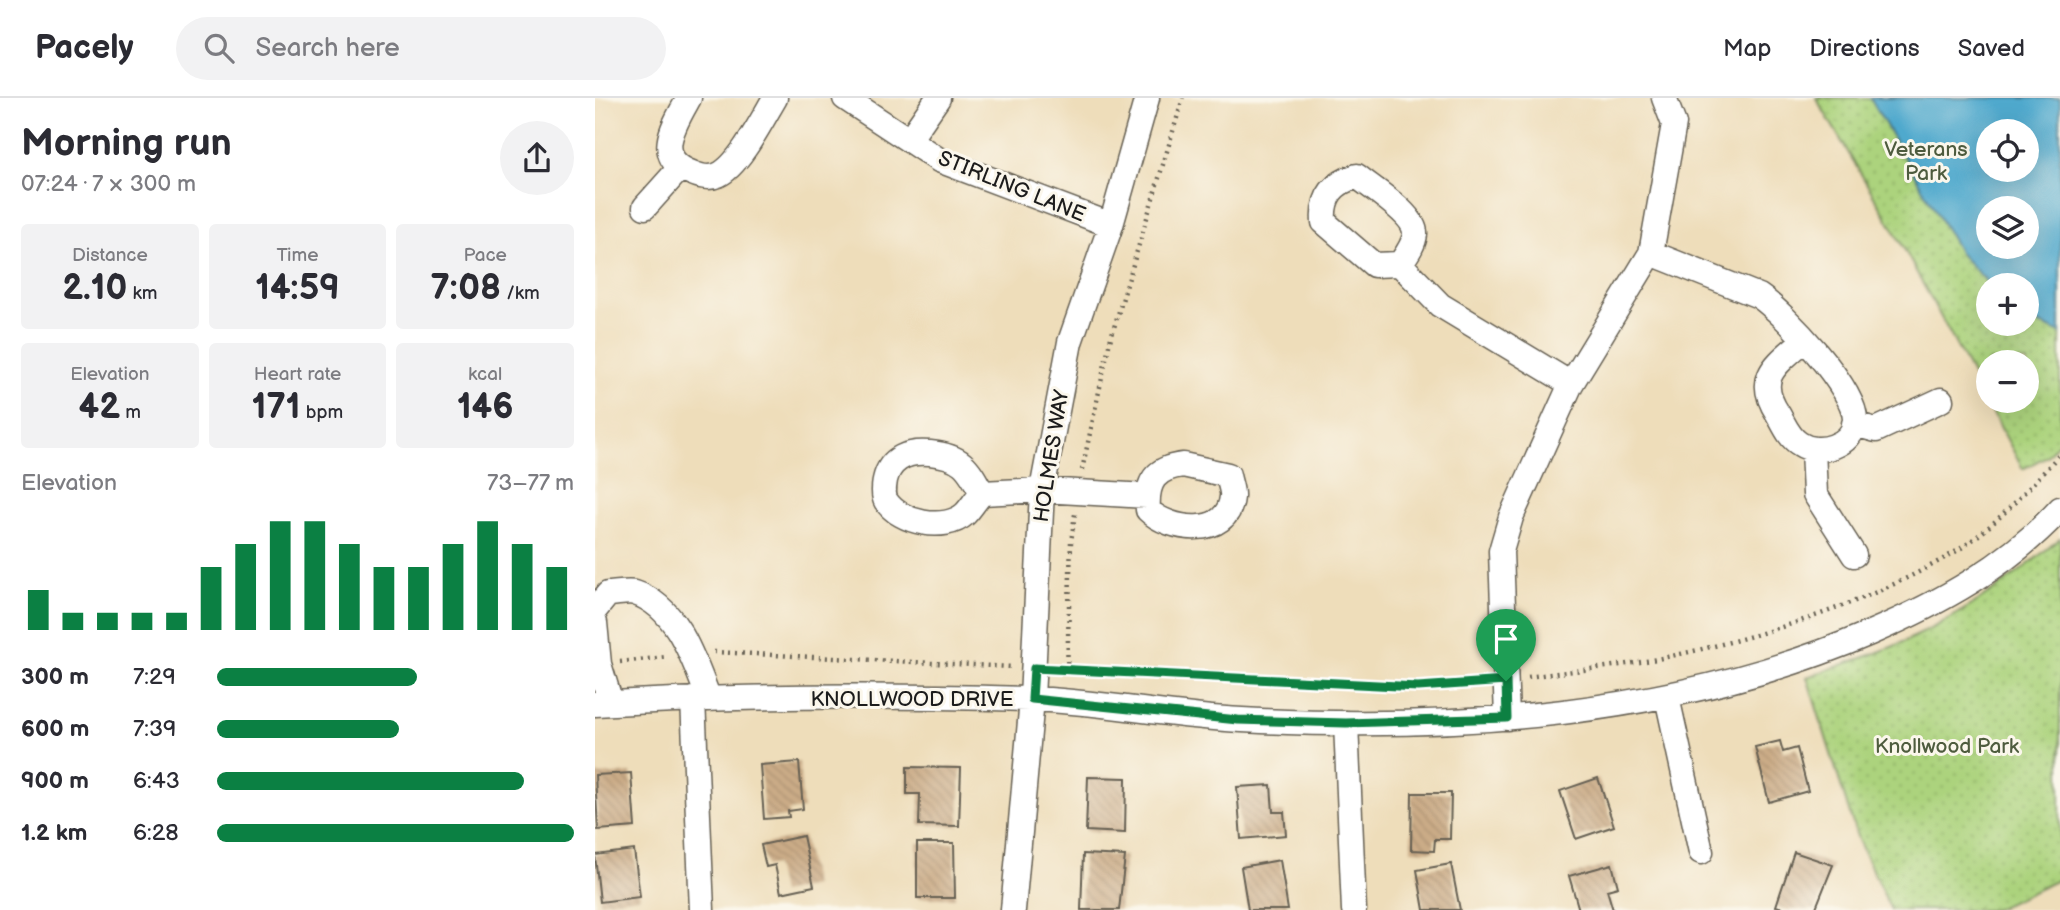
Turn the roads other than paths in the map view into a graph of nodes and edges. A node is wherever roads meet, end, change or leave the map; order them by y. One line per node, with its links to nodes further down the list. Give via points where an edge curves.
1 (689, 98): 8 (street, via 669,135 671,156)
2 (775, 98): 8 (street, via 732,164 719,175 704,178)
3 (938, 98): 7 (street)
4 (1147, 98): 10 (street, HOLMES WAY)
5 (1664, 98): 11 (street, via 1674,124)
6 (848, 99): 7 (street, STIRLING LANE)
7 (909, 140): 10 (street, STIRLING LANE, via 939,160)
8 (680, 169): 9 (street)
9 (645, 207)
10 (1111, 225): 18 (street, HOLMES WAY, via 1070,342)
11 (1651, 253): 13 (street, via 1759,296 1773,305); 14 (street)
12 (1400, 264): 14 (street, via 1440,305)
13 (1803, 341): 16 (street, via 1829,366 1842,387 1852,406); 17 (street, via 1776,364 1766,389 1793,440)
14 (1571, 384): 29 (street, via 1511,517 1501,551)
15 (1941, 400): 16 (street, via 1876,430)
16 (1854, 424): 17 (street, via 1837,445)
17 (1813, 449): 22 (street, via 1815,494)
18 (1042, 490): 19 (street); 20 (street); 27 (street, HOLMES WAY)
19 (982, 493)
20 (1147, 496)
21 (2060, 509): 25 (street, KNOLLWOOD DRIVE, via 1968,586 1917,613 1747,678)
22 (1854, 555)
23 (595, 610): 26 (street, via 608,594 634,592 652,603 675,625 692,654)
24 (595, 623): 28 (street)
25 (1667, 697): 29 (street, KNOLLWOOD DRIVE); 31 (street)
26 (701, 699): 27 (street, KNOLLWOOD DRIVE); 28 (street, KNOLLWOOD DRIVE); 32 (street)
27 (1032, 699): 30 (street, KNOLLWOOD DRIVE, via 1238,720); 33 (street, HOLMES WAY)
28 (603, 703)
29 (1507, 718): 30 (street, KNOLLWOOD DRIVE)
30 (1346, 723): 34 (street)
31 (1701, 852)
32 (702, 910)
33 (1013, 910)
34 (1354, 910)

